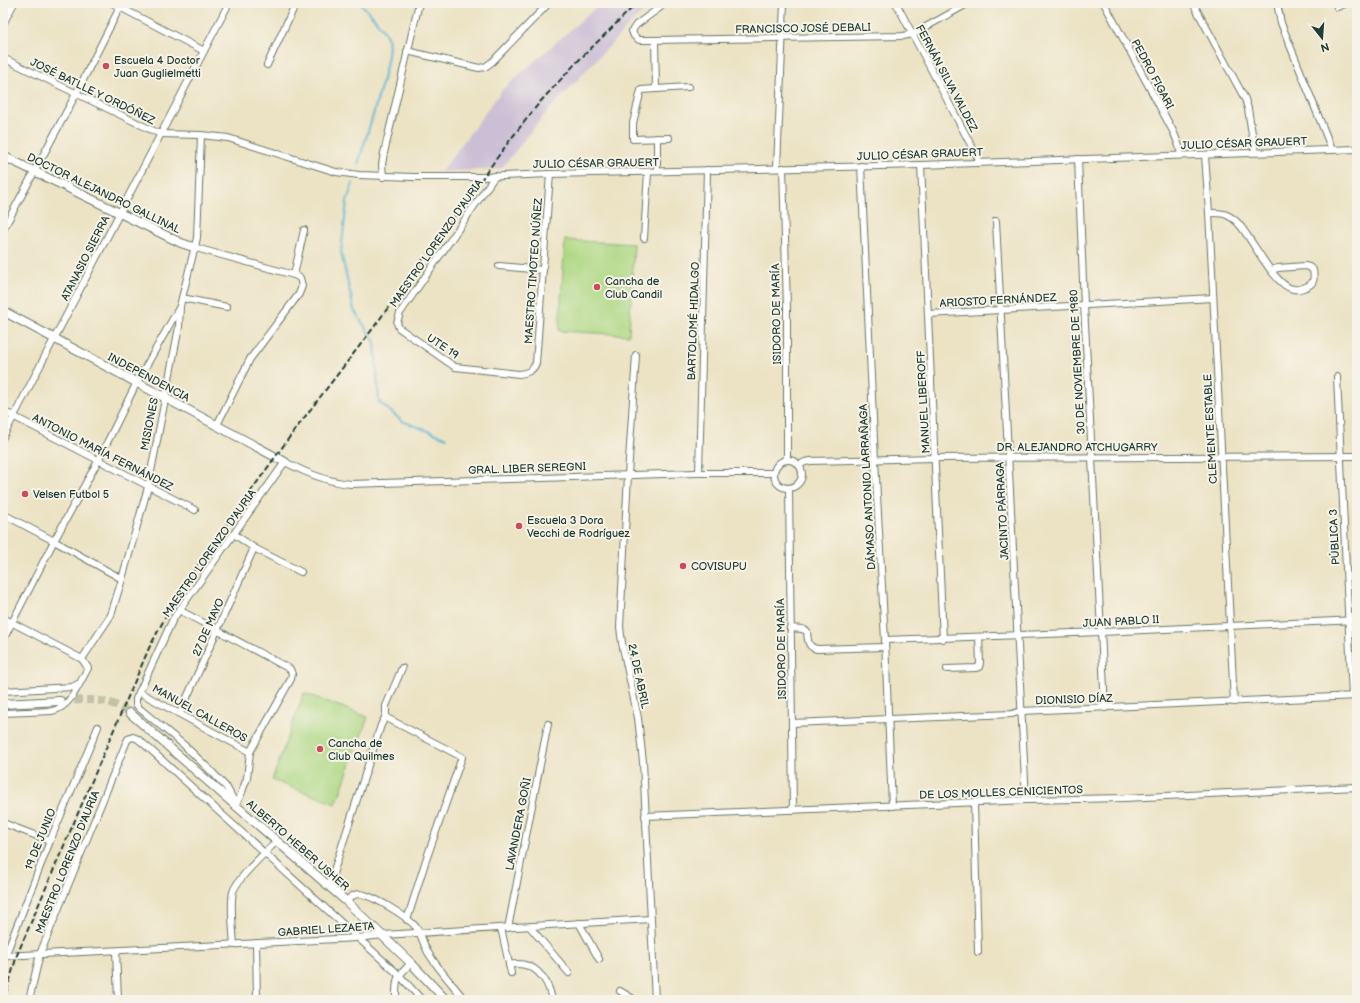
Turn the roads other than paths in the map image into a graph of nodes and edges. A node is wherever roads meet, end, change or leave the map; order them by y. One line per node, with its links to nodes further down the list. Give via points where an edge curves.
1 (14, 3): 17 (street)
2 (112, 3): 15 (street)
3 (229, 3): 21 (street, ATANASIO SIERRA)
4 (296, 3): 24 (street)
5 (419, 3): 22 (street)
6 (549, 3): 22 (street, via 485,67 479,68)
7 (666, 3): 20 (street, FRANCISCO JOSÉ DEBALI, via 636,25 632,31 640,40)
8 (784, 3): 19 (street, ISIDORO DE MARÍA)
9 (896, 3): 18 (street, FERNÁN SILVA VALDEZ)
10 (969, 3): 18 (street, FRANCISCO JOSÉ DEBALI)
11 (1104, 3): 35 (street, PEDRO FIGARI, via 1174,133)
12 (1193, 3): 34 (street, via 1245,99)
13 (1277, 3): 33 (street, via 1282,28)
14 (1348, 3): 16 (street)
15 (121, 5): 21 (street); 27 (street)
16 (1337, 7)
17 (3, 24)
18 (913, 34): 19 (street, FRANCISCO JOSÉ DEBALI); 39 (street, FERNÁN SILVA VALDEZ)
19 (782, 39): 20 (street, FRANCISCO JOSÉ DEBALI); 42 (street, ISIDORO DE MARÍA)
20 (655, 40): 26 (street)
21 (204, 51): 28 (street, ATANASIO SIERRA)
22 (407, 51): 49 (street, via 384,153)
23 (3, 58): 27 (street, JOSÉ BATLLE Y ORDÓÑEZ)
24 (267, 65)
25 (688, 87): 26 (street)
26 (656, 90): 30 (street, via 641,90 633,123 633,139)
27 (76, 94): 28 (street, JOSÉ BATLLE Y ORDÓÑEZ); 44 (street)
28 (160, 134): 29 (street, JOSÉ BATLLE Y ORDÓÑEZ); 51 (street, ATANASIO SIERRA)
29 (201, 135): 49 (street, JOSÉ BATLLE Y ORDÓÑEZ, via 239,141 336,172); 57 (street, MISIONES)
30 (657, 138): 31 (street); 46 (street)
31 (669, 138)
32 (1357, 149): 33 (street, JULIO CÉSAR GRAUERT)
33 (1332, 150): 34 (street, JULIO CÉSAR GRAUERT)
34 (1255, 152): 36 (street, JULIO CÉSAR GRAUERT)
35 (1181, 155): 36 (street, JULIO CÉSAR GRAUERT); 38 (street, JULIO CÉSAR GRAUERT)
36 (1205, 155): 52 (street, CLEMENTE ESTABLE)
37 (3, 156): 44 (street, DOCTOR ALEJANDRO GALLINAL)
38 (1078, 159): 39 (street, JULIO CÉSAR GRAUERT); 65 (street, 30 DE NOVIEMBRE DE 1980)
39 (980, 162): 40 (street, JULIO CÉSAR GRAUERT)
40 (920, 165): 41 (street, JULIO CÉSAR GRAUERT); 69 (street, MANUEL LIBEROFF)
41 (861, 166): 42 (street, JULIO CÉSAR GRAUERT); 88 (street, DÁMASO ANTONIO LARRAÑAGA)
42 (780, 168): 43 (street, JULIO CÉSAR GRAUERT); 87 (street, ISIDORO DE MARÍA, via 787,308)
43 (707, 170): 46 (street, JULIO CÉSAR GRAUERT); 92 (street, BARTOLOMÉ HIDALGO)
44 (34, 171): 51 (street, DOCTOR ALEJANDRO GALLINAL); 54 (street)
45 (648, 172): 46 (street, JULIO CÉSAR GRAUERT); 47 (street, JULIO CÉSAR GRAUERT); 56 (street)
46 (657, 172)
47 (550, 174): 48 (street, JULIO CÉSAR GRAUERT); 59 (street, MAESTRO TIMOTEO NÚÑEZ)
48 (495, 176): 50 (street, JULIO CÉSAR GRAUERT); 70 (street, MAESTRO LORENZO D'AURIA, via 400,313)
49 (383, 177): 50 (street, JOSÉ BATLLE Y ORDÓÑEZ)
50 (483, 177)
51 (120, 213): 57 (street, DOCTOR ALEJANDRO GALLINAL); 71 (street, ATANASIO SIERRA)
52 (1209, 213): 60 (street, via 1228,215 1238,223); 63 (street, CLEMENTE ESTABLE)
53 (996, 221): 67 (street, JACINTO PÁRRAGA)
54 (3, 230)
55 (304, 230): 61 (street)
56 (644, 238)
57 (196, 248): 61 (street); 62 (street, MISIONES)
58 (499, 266): 59 (street)
59 (543, 270): 73 (street, MAESTRO TIMOTEO NÚÑEZ, via 536,357)
60 (1271, 270): 60 (street, via 1309,267 1313,270 1314,280 1308,286 1288,288)
61 (294, 275): 79 (street, via 300,278 302,286 299,294 250,359)
62 (182, 298): 64 (street, MISIONES); 66 (street)
63 (1213, 298): 65 (street, ARIOSTO FERNÁNDEZ); 84 (street, CLEMENTE ESTABLE)
64 (180, 306): 75 (street); 76 (street, MISIONES, via 179,327)
65 (1084, 306): 67 (street, ARIOSTO FERNÁNDEZ); 83 (street, 30 DE NOVIEMBRE DE 1980)
66 (227, 307)
67 (1001, 310): 69 (street, ARIOSTO FERNÁNDEZ); 86 (street, JACINTO PÁRRAGA)
68 (3, 311): 71 (street, INDEPENDENCIA)
69 (928, 314): 85 (street, MANUEL LIBEROFF)
70 (397, 323): 73 (street, UTE 19, via 399,328 455,367 514,374)
71 (55, 338): 75 (street, INDEPENDENCIA); 78 (street, ATANASIO SIERRA)
72 (636, 356): 94 (street, 24 DE ABRIL)
73 (532, 370)
74 (1336, 377): 81 (street, PÚBLICA 3)
75 (137, 382): 76 (street, INDEPENDENCIA); 89 (street)
76 (165, 398): 79 (street, INDEPENDENCIA); 95 (street, MISIONES)
77 (3, 411): 78 (street, ANTONIO MARÍA FERNÁNDEZ)
78 (14, 417): 80 (street, ATANASIO SIERRA); 89 (street, ANTONIO MARÍA FERNÁNDEZ)
79 (216, 425): 90 (street, INDEPENDENCIA)
80 (3, 437)
81 (1340, 456): 82 (street, DR. ALEJANDRO ATCHUGARRY); 84 (street, DR. ALEJANDRO ATCHUGARRY); 106 (street, PÚBLICA 3)
82 (1357, 456)
83 (1092, 457): 84 (street, DR. ALEJANDRO ATCHUGARRY); 86 (street, DR. ALEJANDRO ATCHUGARRY); 112 (street, 30 DE NOVIEMBRE DE 1980)
84 (1222, 457): 109 (street, CLEMENTE ESTABLE)
85 (935, 458): 86 (street, DR. ALEJANDRO ATCHUGARRY); 88 (street, DR. ALEJANDRO ATCHUGARRY); 115 (street, MANUEL LIBEROFF)
86 (1009, 458): 113 (street, JACINTO PÁRRAGA)
87 (787, 460): 91 (street); 93 (street, via 779,463)
88 (875, 460): 91 (street, DR. ALEJANDRO ATCHUGARRY, via 811,461); 117 (street, DÁMASO ANTONIO LARRAÑAGA)
89 (98, 461): 95 (street, ANTONIO MARÍA FERNÁNDEZ); 100 (street)
90 (285, 462): 94 (street, GRAL. LIBER SEREGNI, via 324,479 351,484); 99 (street, MAESTRO LORENZO D'AURIA)
91 (799, 465): 96 (street, via 801,479)
92 (699, 473): 93 (street, GRAL. LIBER SEREGNI); 94 (street, GRAL. LIBER SEREGNI)
93 (774, 473): 96 (street, via 779,485)
94 (628, 475): 145 (street, 24 DE ABRIL, via 620,627 640,732)
95 (148, 487): 97 (street, ANTONIO MARÍA FERNÁNDEZ); 103 (street, MISIONES)
96 (789, 488): 110 (street, ISIDORO DE MARÍA)
97 (195, 510)
98 (3, 514): 100 (street)
99 (234, 534): 101 (street); 104 (street, MAESTRO LORENZO D'AURIA)
100 (54, 541): 103 (street); 108 (street)
101 (254, 548): 102 (street); 111 (street, 27 DE MAYO)
102 (301, 572)
103 (122, 579): 118 (street, MISIONES, via 111,615)
104 (179, 610): 111 (street); 123 (street, MAESTRO LORENZO D'AURIA)
105 (3, 618): 108 (street)
106 (1348, 620): 107 (street, JUAN PABLO II); 109 (street, JUAN PABLO II); 124 (street, PÚBLICA 3)
107 (1357, 620)
108 (12, 623): 116 (street); 118 (street)
109 (1230, 626): 112 (street, JUAN PABLO II); 126 (street, CLEMENTE ESTABLE)
110 (790, 628): 117 (street, JUAN PABLO II, via 807,631 808,643 817,649); 135 (street, ISIDORO DE MARÍA)
111 (218, 630): 132 (street, 27 DE MAYO); 138 (street, via 290,669 292,674)
112 (1101, 632): 113 (street, JUAN PABLO II); 128 (street, 30 DE NOVIEMBRE DE 1980)
113 (1018, 636): 114 (street, JUAN PABLO II); 129 (street, JACINTO PÁRRAGA)
114 (979, 637): 115 (street, JUAN PABLO II); 120 (street, via 979,667)
115 (943, 638): 117 (street, JUAN PABLO II)
116 (3, 640)
117 (885, 644): 134 (street, DÁMASO ANTONIO LARRAÑAGA)
118 (82, 659): 121 (street, via 88,668)
119 (402, 668): 133 (street, via 386,706)
120 (947, 669)
121 (78, 684): 122 (street); 130 (street, via 75,692 59,709)
122 (3, 691)
123 (139, 692): 132 (street, MANUEL CALLEROS); 142 (street, via 136,704 139,708 213,773 227,788)
124 (1354, 696): 126 (street, DIONISIO DÍAZ)
125 (60, 701): 127 (street)
126 (1234, 702): 128 (street, DIONISIO DÍAZ)
127 (3, 704)
128 (1106, 708): 129 (street, DIONISIO DÍAZ)
129 (1022, 711): 134 (street, DIONISIO DÍAZ, via 1012,714); 140 (street, JACINTO PÁRRAGA)
130 (3, 713)
131 (130, 713): 142 (street, ALBERTO HEBER USHER)
132 (180, 713): 138 (street, MANUEL CALLEROS)
133 (385, 717): 150 (street); 153 (street, via 462,757)
134 (888, 719): 135 (street, DIONISIO DÍAZ); 143 (street, DÁMASO ANTONIO LARRAÑAGA)
135 (792, 723): 144 (street, ISIDORO DE MARÍA)
136 (548, 724): 157 (street, LAVANDERA GOÑI)
137 (98, 727): 148 (street, 19 DE JUNIO)
138 (250, 752): 142 (street, via 247,778)
139 (1357, 787): 140 (street, DE LOS MOLLES CENICIENTOS)
140 (1026, 800): 141 (street, DE LOS MOLLES CENICIENTOS)
141 (974, 803): 143 (street, DE LOS MOLLES CENICIENTOS); 164 (street)
142 (236, 805): 147 (street, ALBERTO HEBER USHER)
143 (892, 806): 144 (street, DE LOS MOLLES CENICIENTOS)
144 (793, 810): 145 (street, DE LOS MOLLES CENICIENTOS)
145 (645, 816): 152 (street, 24 DE ABRIL)
146 (3, 823): 148 (street)
147 (277, 841): 149 (street); 150 (street, ALBERTO HEBER USHER)
148 (50, 842): 166 (street, 19 DE JUNIO)
149 (266, 853): 160 (street); 162 (street, via 240,879 233,892); 165 (street, MAESTRO LORENZO D'AURIA, via 152,750 138,739 128,739)
150 (329, 886): 151 (street, ALBERTO HEBER USHER)
151 (346, 901): 153 (street, via 360,894 370,897); 159 (street, ALBERTO HEBER USHER)
152 (651, 919): 154 (street, GABRIEL LEZAETA); 183 (street, 24 DE ABRIL)
153 (407, 920): 158 (street)
154 (580, 923): 155 (street, GABRIEL LEZAETA); 167 (street)
155 (530, 926): 157 (street, GABRIEL LEZAETA); 171 (street)
156 (501, 928): 157 (street, GABRIEL LEZAETA); 158 (street, GABRIEL LEZAETA); 169 (street)
157 (508, 928)
158 (420, 933): 159 (street, GABRIEL LEZAETA); 180 (street, via 434,962)
159 (383, 935): 160 (street, GABRIEL LEZAETA); 168 (street, ALBERTO HEBER USHER)
160 (357, 938): 161 (street, GABRIEL LEZAETA); 172 (street)
161 (256, 944): 162 (street, GABRIEL LEZAETA); 176 (street)
162 (234, 945): 163 (street, GABRIEL LEZAETA)
163 (116, 951): 165 (street, GABRIEL LEZAETA); 175 (street)
164 (978, 952)
165 (40, 954): 166 (street, GABRIEL LEZAETA); 174 (street, MAESTRO LORENZO D'AURIA)
166 (3, 958)
167 (599, 959)
168 (411, 963): 172 (street); 179 (street, ALBERTO HEBER USHER)
169 (509, 965): 170 (street); 181 (street, via 522,964 536,970)
170 (510, 973)
171 (569, 973)
172 (398, 975): 177 (street); 178 (street)
173 (620, 991): 182 (street)
174 (29, 1000)
175 (118, 1000)
176 (257, 1000)
177 (396, 1000)
178 (422, 1000)
179 (446, 1000)
180 (465, 1000)
181 (552, 1000)
182 (635, 1000)
183 (655, 1000)

